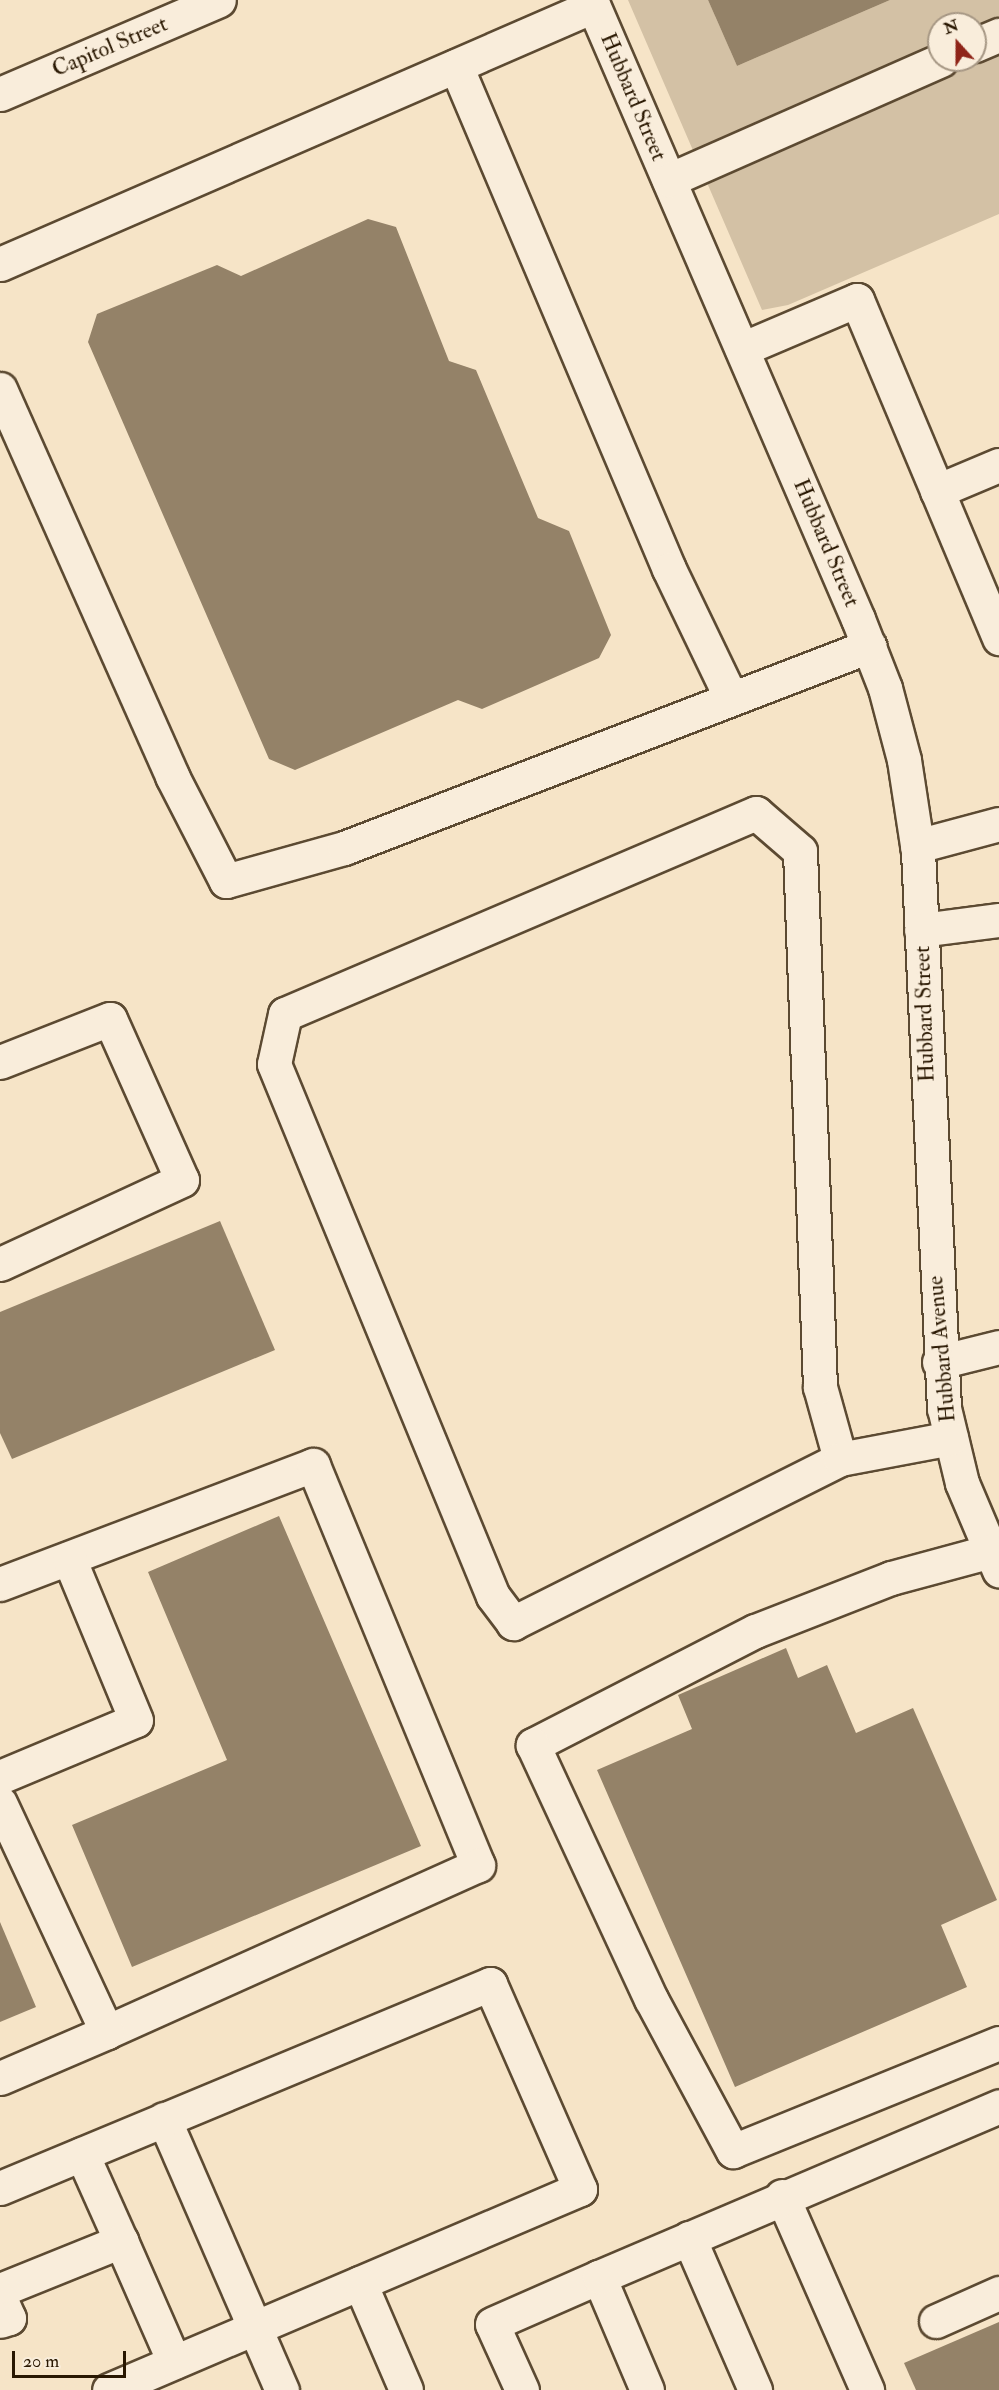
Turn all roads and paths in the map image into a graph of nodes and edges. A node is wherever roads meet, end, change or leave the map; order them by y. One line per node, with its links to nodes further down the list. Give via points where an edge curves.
1 (219, 0): 5 (street, Capitol Street)
2 (592, 3): 3 (street); 6 (street, Hubbard Street)
3 (456, 66): 7 (street); 14 (street, via 669,569)
4 (927, 66): 6 (street)
5 (0, 94)
6 (669, 180): 8 (street, Hubbard Street)
7 (0, 264)
8 (742, 349): 11 (street, via 857,300); 13 (street, Hubbard Street)
9 (0, 389): 14 (street, via 172,776 226,881 344,848)
10 (999, 465): 11 (street)
11 (937, 491): 12 (street)
12 (999, 638)
13 (869, 645): 14 (street); 16 (street, Hubbard Street, via 904,760)
14 (731, 698)
15 (999, 824): 16 (street)
16 (917, 846): 18 (street, Hubbard Street)
17 (999, 920): 18 (street)
18 (921, 930): 20 (street, Hubbard Street)
19 (0, 1062): 21 (street, via 110,1018 182,1180)
20 (929, 1119): 23 (street, Hubbard Avenue)
21 (0, 1264)
22 (999, 1347): 23 (street)
23 (939, 1362): 24 (street, Hubbard Avenue)
24 (951, 1438): 25 (street); 27 (street, Hubbard Avenue, via 962,1483)
25 (840, 1459): 25 (street, via 513,1623 493,1596 274,1065 285,1014 756,813 800,851 820,1387)
26 (69, 1558): 28 (street); 29 (street, via 136,1720); 31 (street, via 313,1465 478,1865)
27 (995, 1560): 32 (street, via 891,1578 755,1631 533,1745 651,1999 733,2151)
28 (0, 1584)
29 (0, 1777)
30 (0, 1803): 31 (street)
31 (107, 2032): 33 (street)
32 (999, 2043)
33 (0, 2078)
34 (999, 2106): 38 (street)
35 (164, 2119): 36 (street); 42 (street, via 489,1984 580,2189); 48 (street)
36 (82, 2154): 37 (street); 40 (street)
37 (0, 2188)
38 (782, 2196): 39 (street); 56 (street)
39 (689, 2238): 41 (street); 55 (street)
40 (122, 2241): 43 (street); 49 (street)
41 (599, 2277): 53 (street, via 492,2324); 54 (street)
42 (360, 2283): 48 (street); 52 (street)
43 (0, 2290)
44 (999, 2293): 47 (street)
45 (0, 2298): 46 (street, via 9,2318)
46 (0, 2321)
47 (936, 2321)
48 (255, 2328): 49 (street); 51 (street)
49 (174, 2362): 50 (street)
50 (110, 2390)
51 (282, 2390)
52 (406, 2390)
53 (522, 2390)
54 (647, 2390)
55 (755, 2390)
56 (867, 2390)

